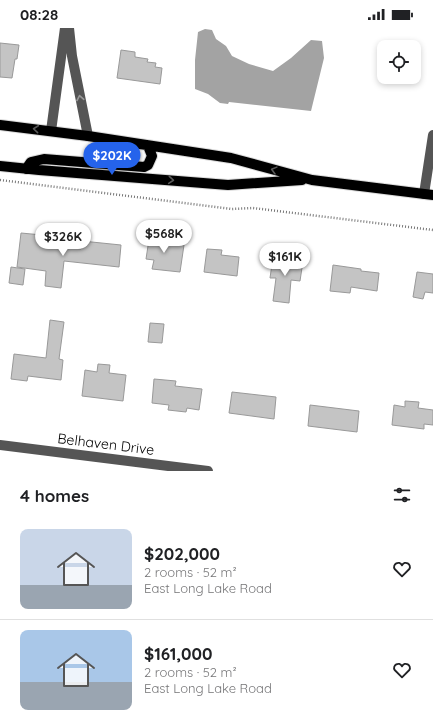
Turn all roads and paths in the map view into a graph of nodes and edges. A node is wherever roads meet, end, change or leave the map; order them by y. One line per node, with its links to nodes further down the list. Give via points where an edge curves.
1 (65, 28): 4 (street)
2 (69, 28): 6 (street, one-way to 2)
3 (0, 125): 4 (main road, one-way to 3)
4 (51, 130): 6 (main road)
5 (433, 135): 12 (street)
6 (88, 136): 7 (main road)
7 (148, 146): 9 (main road, via 152,156 144,167 44,159 30,162); 11 (main road, one-way to 7, via 231,158)
8 (0, 166): 9 (main road)
9 (26, 169): 11 (main road, one-way to 11, via 228,185)
10 (0, 180): 13 (path, via 232,209 253,208)
11 (312, 180): 12 (main road)
12 (429, 194)
13 (433, 230)
14 (0, 445): 15 (street, Belhaven Drive)
15 (208, 471)

